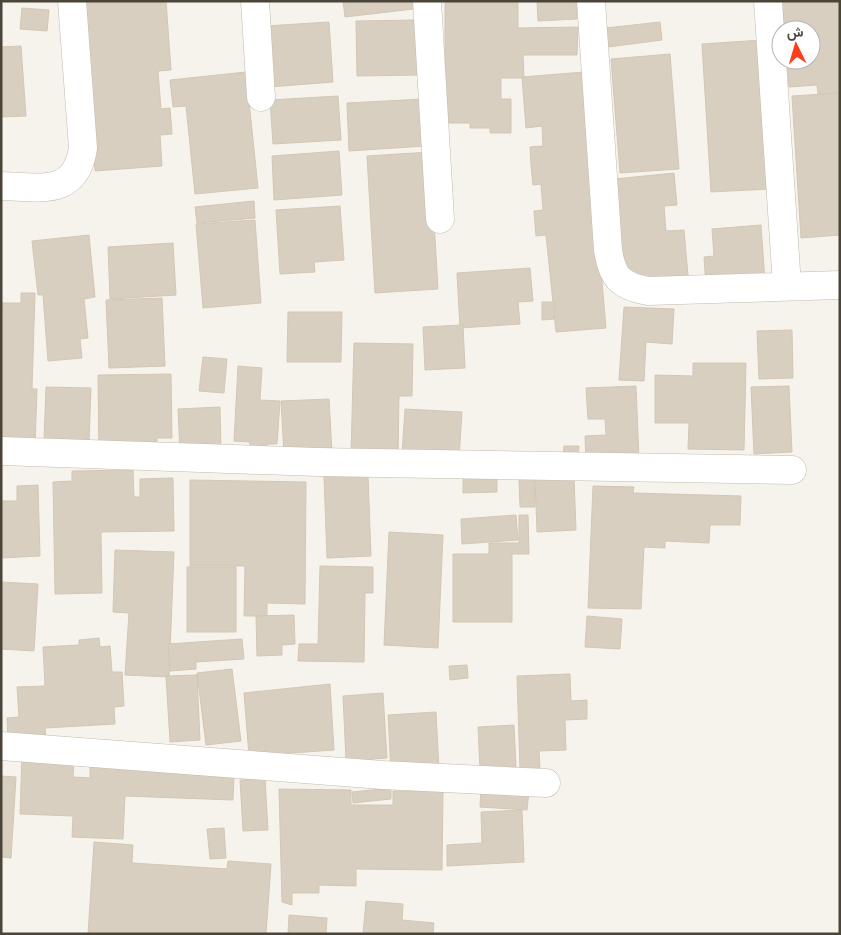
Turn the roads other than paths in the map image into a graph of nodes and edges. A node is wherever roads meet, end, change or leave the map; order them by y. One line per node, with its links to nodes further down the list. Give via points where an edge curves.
1 (72, 1): 7 (street, via 83,148 81,162 74,176 62,184 47,188)
2 (255, 1): 6 (street)
3 (428, 1): 8 (street)
4 (591, 1): 10 (street, via 608,250 610,266 617,278 631,288 648,291)
5 (768, 1): 10 (street)
6 (261, 97)
7 (1, 186)
8 (440, 219)
9 (840, 285): 10 (street)
10 (787, 286)
11 (1, 451): 12 (street, via 317,462)
12 (792, 470)
13 (1, 746): 14 (street, via 372,774)
14 (546, 783)

